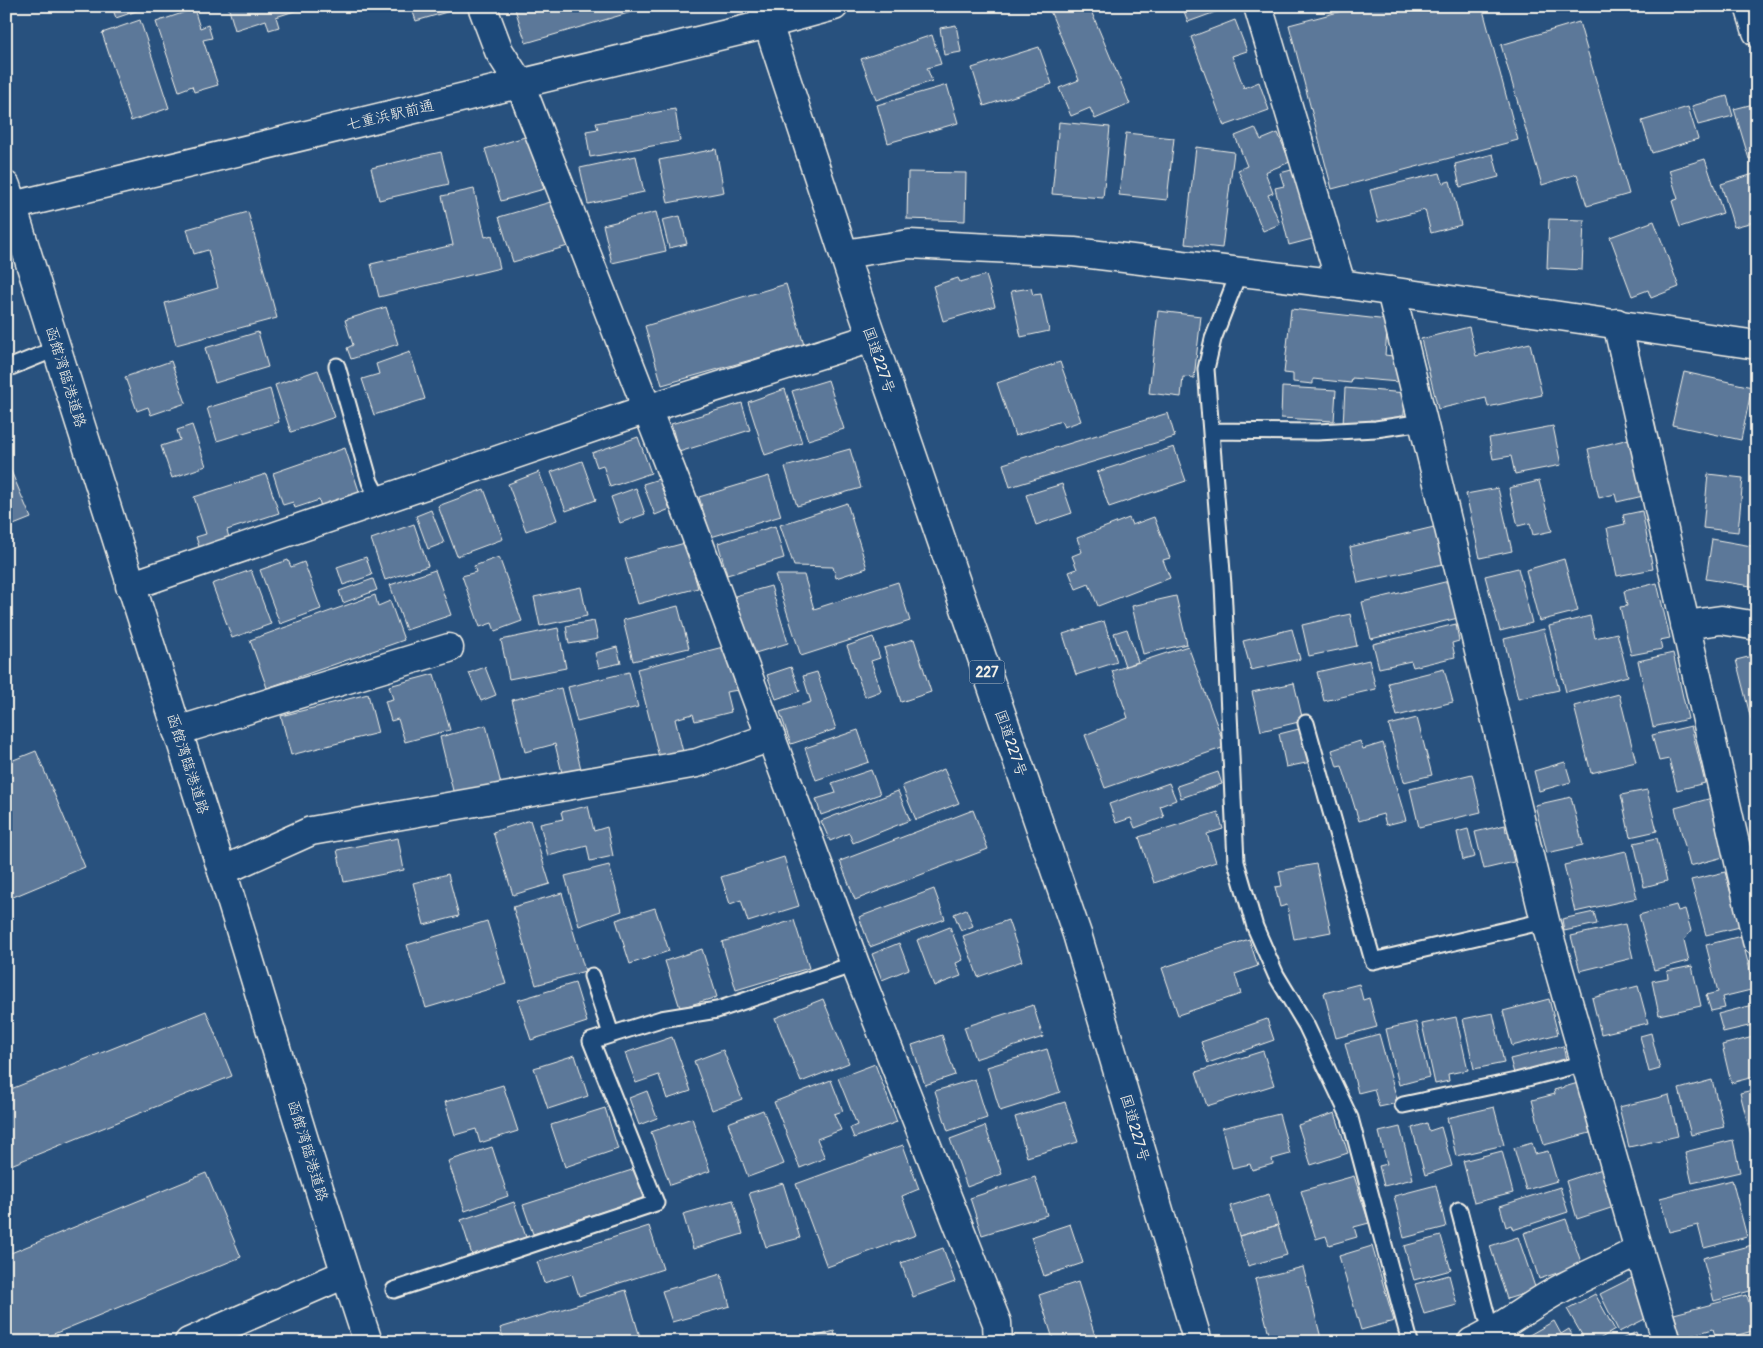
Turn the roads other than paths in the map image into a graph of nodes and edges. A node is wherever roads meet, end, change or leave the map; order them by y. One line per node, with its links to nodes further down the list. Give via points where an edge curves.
1 (482, 6): 7 (main road, via 499,52)
2 (834, 6): 5 (main road, 七重浜駅前通)
3 (1258, 6): 11 (main road)
4 (1749, 6): 6 (main road)
5 (765, 15): 7 (main road, 七重浜駅前通); 9 (main road, 国道227号 / 227)
6 (1757, 32)
7 (520, 84): 8 (main road, 七重浜駅前通); 19 (main road)
8 (8, 199): 16 (main road, 函館湾臨港道路)
9 (844, 254): 10 (main road, via 909,244 1074,252); 14 (main road, 国道227号 / 227)
10 (1239, 272): 11 (main road); 21 (lane, via 1213,339 1206,369)
11 (1341, 284): 12 (main road)
12 (1391, 291): 13 (main road); 20 (main road)
13 (1617, 323): 15 (main road); 24 (main road)
14 (872, 338): 19 (main road); 46 (main road, 国道227号 / 227, via 1077,934)
15 (1757, 345)
16 (58, 348): 18 (lane); 23 (main road, 函館湾臨港道路)
17 (337, 366): 22 (lane, via 370,482)
18 (6, 370)
19 (647, 409): 22 (main road); 29 (main road)
20 (1423, 422): 21 (lane, via 1376,429 1317,432); 31 (main road)
21 (1211, 431): 47 (lane, via 1223,584 1236,862 1255,927 1276,975 1306,1025 1350,1118)
22 (380, 501): 23 (main road)
23 (130, 586): 28 (main road, 函館湾臨港道路)
24 (1685, 625): 25 (main road, via 1721,620); 32 (main road)
25 (1757, 626)
26 (449, 648): 28 (main road)
27 (1306, 722): 31 (lane, via 1373,961)
28 (177, 731): 30 (main road, 函館湾臨港道路)
29 (770, 737): 30 (main road, via 697,762 310,832); 33 (main road)
30 (222, 871): 40 (main road, 函館湾臨港道路)
31 (1545, 921): 36 (main road)
32 (1757, 941)
33 (855, 964): 35 (lane, via 717,1010 661,1019); 45 (main road, via 997,1323)
34 (592, 976): 35 (lane)
35 (611, 1034): 41 (lane, via 591,1041 656,1203)
36 (1585, 1063): 37 (lane); 39 (main road)
37 (1403, 1106)
38 (1459, 1210): 42 (lane)
39 (1639, 1250): 42 (main road, via 1561,1288); 48 (main road)
40 (345, 1274): 43 (main road); 44 (main road, 函館湾臨港道路)
41 (394, 1290)
42 (1492, 1338)
43 (188, 1342)
44 (368, 1342)
45 (998, 1342)
46 (1198, 1342)
47 (1410, 1342)
48 (1668, 1342)

